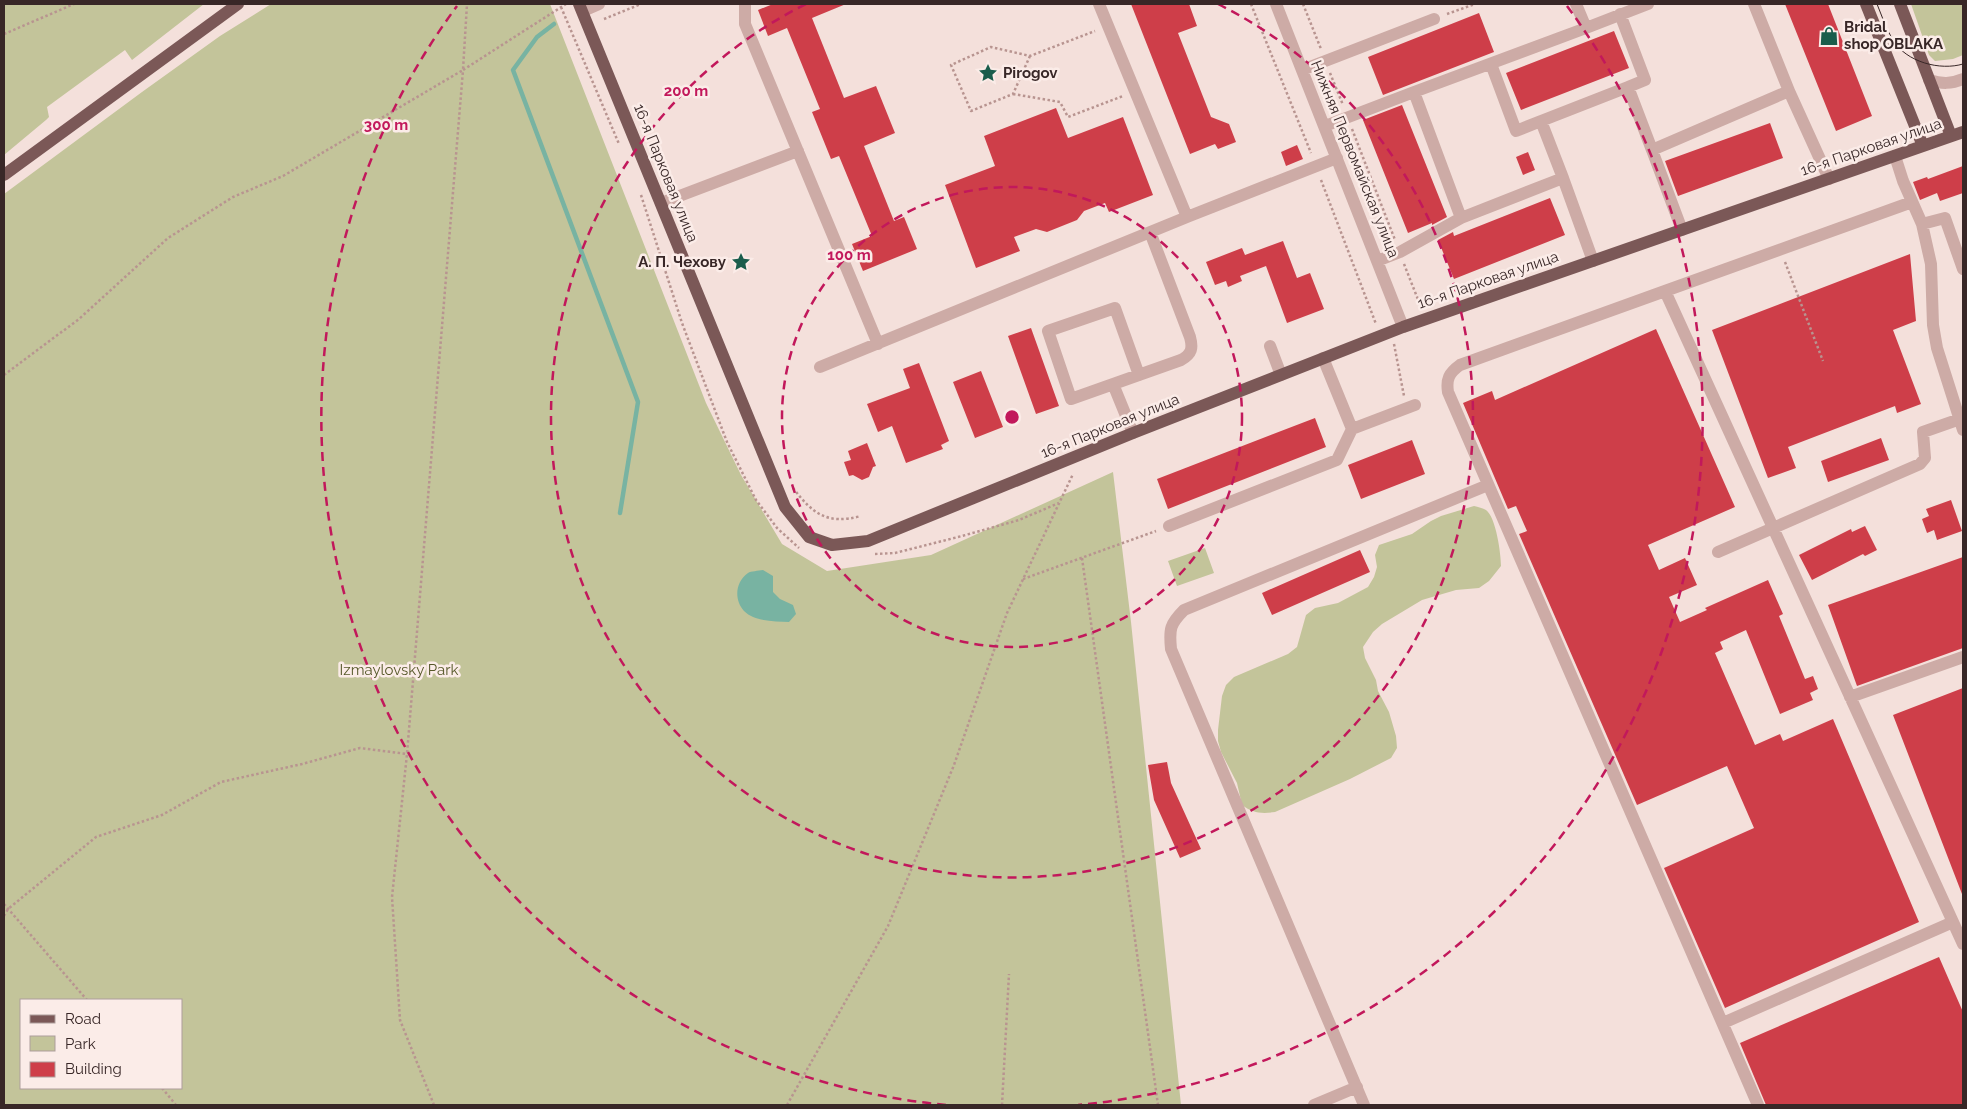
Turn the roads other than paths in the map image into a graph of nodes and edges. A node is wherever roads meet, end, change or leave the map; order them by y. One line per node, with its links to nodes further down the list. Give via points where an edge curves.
1 (238, 4): 30 (main road)
2 (599, 4): 11 (street)
3 (745, 4): 27 (street, via 745,24)
4 (1099, 4): 35 (street)
5 (1276, 4): 16 (street, Нижняя Первомайская улица)
6 (1576, 4): 14 (street)
7 (1648, 4): 12 (street)
8 (1754, 4): 20 (street)
9 (1866, 4): 25 (main road)
10 (1900, 4): 18 (main road)
11 (581, 7): 34 (main road, 16-я Парковая улица)
12 (1620, 14): 14 (street); 19 (street, via 1645,80)
13 (1434, 18): 16 (street)
14 (1586, 28): 15 (street)
15 (1490, 64): 21 (street); 22 (street, via 1516,130)
16 (1302, 70): 23 (street, Нижняя Первомайская улица)
17 (1963, 79): 18 (street, via 1953,83)
18 (1929, 80): 24 (main road)
19 (1628, 87): 22 (street); 26 (street)
20 (1789, 91): 26 (street); 32 (street)
21 (1414, 92): 23 (street); 36 (street)
22 (1541, 121): 31 (street)
23 (1325, 126): 29 (street, Нижняя Первомайская улица)
24 (1957, 134): 25 (main road, 16-я Парковая улица)
25 (1923, 146): 28 (main road, 16-я Парковая улица)
26 (1652, 150): 38 (street)
27 (798, 151): 34 (street); 46 (street)
28 (1895, 156): 32 (main road, 16-я Парковая улица); 33 (street)
29 (1337, 158): 35 (street); 41 (street, Нижняя Первомайская улица)
30 (4, 175)
31 (1562, 178): 36 (street); 42 (street)
32 (1829, 179): 38 (main road, 16-я Парковая улица)
33 (1912, 202): 37 (street); 44 (street)
34 (661, 203): 56 (main road, 16-я Парковая улица, via 785,507 809,537 832,545 868,541)
35 (1187, 217): 39 (street)
36 (1461, 218): 41 (street)
37 (1922, 224): 40 (street, via 1945,218); 54 (street, via 1931,264 1937,348)
38 (1682, 230): 42 (main road, 16-я Парковая улица)
39 (1150, 232): 46 (street); 50 (street, via 1192,350 1182,360)
40 (1961, 255): 43 (street)
41 (1377, 261): 45 (street, Нижняя Первомайская улица)
42 (1593, 261): 45 (main road, 16-я Парковая улица)
43 (1963, 269)
44 (1665, 291): 57 (street, via 1451,371 1446,381 1448,392); 59 (street)
45 (1403, 327): 48 (main road, 16-я Парковая улица)
46 (878, 344): 49 (street)
47 (1270, 346): 51 (street)
48 (1323, 358): 51 (main road, 16-я Парковая улица); 55 (street)
49 (820, 367)
50 (1139, 375): 52 (street); 52 (street, via 1115,308 1048,331 1071,399)
51 (1281, 375): 56 (main road, 16-я Парковая улица)
52 (1113, 384): 56 (street)
53 (1411, 406): 55 (street)
54 (1961, 425): 59 (street, via 1924,432 1925,458 1920,464)
55 (1352, 429): 58 (street, via 1337,460)
56 (1134, 433)
57 (1488, 485): 65 (street); 66 (street, via 1184,610 1174,619 1169,632 1171,649)
58 (1169, 526)
59 (1773, 528): 60 (street); 62 (street)
60 (1718, 552)
61 (1963, 657): 62 (street)
62 (1850, 697): 63 (street)
63 (1953, 922): 64 (street); 65 (street)
64 (1963, 944)
65 (1723, 1023): 69 (street)
66 (1357, 1087): 67 (street); 68 (street)
67 (1314, 1105)
68 (1364, 1105)
69 (1758, 1105)

